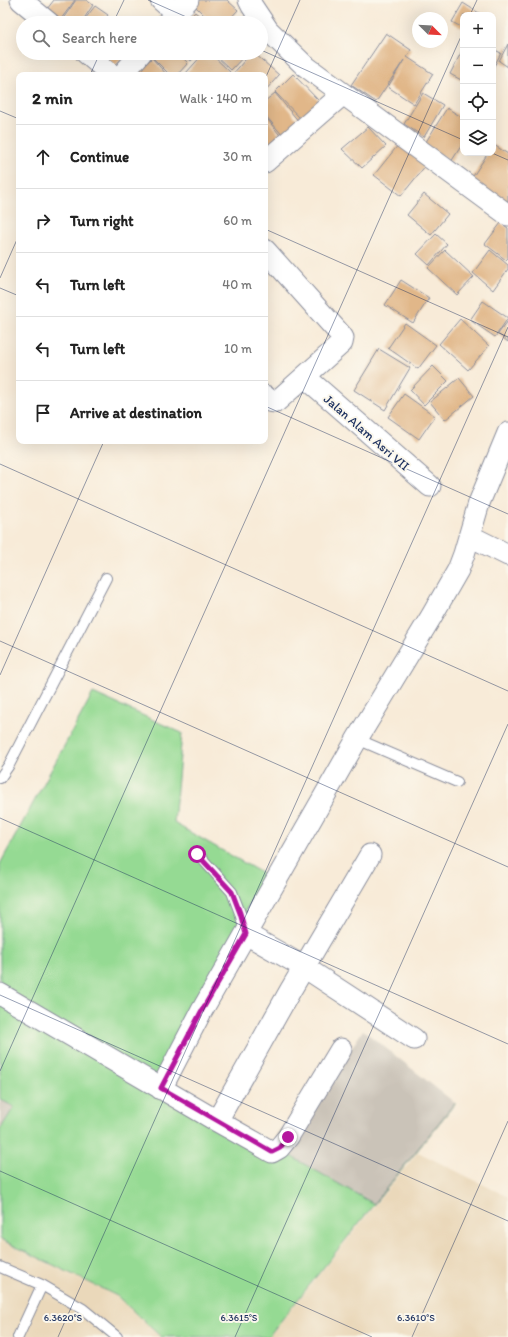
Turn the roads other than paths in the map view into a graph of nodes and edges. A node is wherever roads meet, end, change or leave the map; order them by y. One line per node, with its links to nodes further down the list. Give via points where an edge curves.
1 (21, 0): 3 (street)
2 (249, 0): 4 (street)
3 (40, 16)
4 (259, 16)
5 (268, 30): 10 (street, via 304,65)
6 (94, 60): 8 (street)
7 (135, 60): 9 (street)
8 (108, 72)
9 (125, 72)
10 (343, 94): 11 (street); 12 (street)
11 (268, 159)
12 (508, 215)
13 (268, 253): 14 (street, via 343,338 342,343)
14 (305, 377): 15 (street, via 276,402); 17 (street, Jalan Alam Asri VII)
15 (268, 400)
16 (508, 434): 18 (street, via 479,503)
17 (430, 486)
18 (470, 536): 19 (street); 21 (street, via 458,570)
19 (508, 555)
20 (106, 578): 22 (lane)
21 (357, 739): 23 (lane); 26 (street)
22 (0, 778)
23 (457, 782)
24 (197, 854): 26 (lane, via 232,892)
25 (370, 855): 27 (street)
26 (246, 934): 27 (street); 31 (street)
27 (304, 967): 29 (street); 32 (street)
28 (0, 994): 31 (street)
29 (414, 1038)
30 (341, 1049): 32 (street, via 280,1148 272,1152)
31 (161, 1088): 32 (street)
32 (217, 1121)
33 (0, 1267): 34 (lane)
34 (42, 1284): 35 (lane); 36 (lane, via 83,1309)
35 (18, 1337)
36 (117, 1337)

